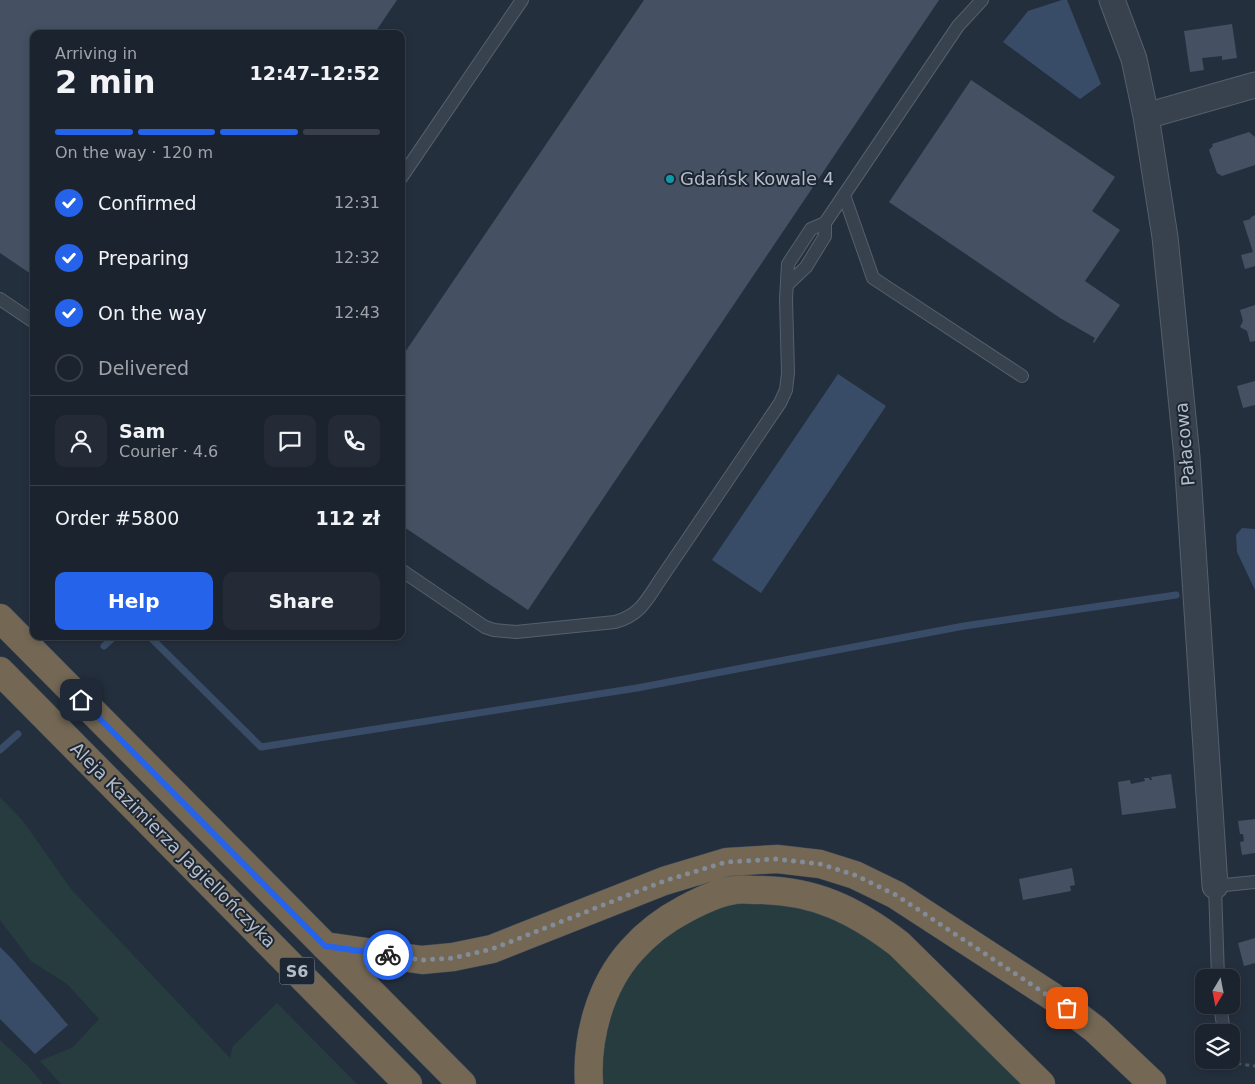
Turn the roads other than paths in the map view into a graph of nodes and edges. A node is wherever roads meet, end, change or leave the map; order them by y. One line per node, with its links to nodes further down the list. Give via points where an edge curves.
1 (522, 0): 6 (lane)
2 (982, 0): 7 (lane, via 958,26)
3 (1112, 0): 5 (street, Pałacowa, via 1134,59)
4 (1255, 85): 5 (street)
5 (1146, 116): 15 (street, Pałacowa, via 1165,237 1187,457)
6 (405, 172)
7 (844, 195): 10 (lane, via 873,278); 11 (lane, via 825,223 825,236 806,267 788,284 788,373 780,403 635,614 615,622 503,632 485,627)
8 (0, 299): 9 (lane)
9 (30, 319)
10 (1022, 376)
11 (405, 573)
12 (0, 618): 16 (highway, Aleja Kazimierza Jagiellończyka / S6)
13 (0, 671): 19 (highway, Aleja Kazimierza Jagiellończyka / S6)
14 (1255, 882): 15 (lane)
15 (1215, 886): 17 (lane)
16 (325, 946): 18 (highway, via 422,960 453,958 492,949 664,881 726,862 777,859 820,864 855,875 896,895 1053,997 1096,1030); 20 (highway, Aleja Kazimierza Jagiellończyka / S6)
17 (1218, 969)
18 (1152, 1083)
19 (408, 1084)
20 (462, 1084)
21 (589, 1084): 22 (highway, via 591,1040 598,1013 607,990 631,950 674,915 696,902 734,890 798,893 835,904 877,927 905,950)
22 (1041, 1084)

